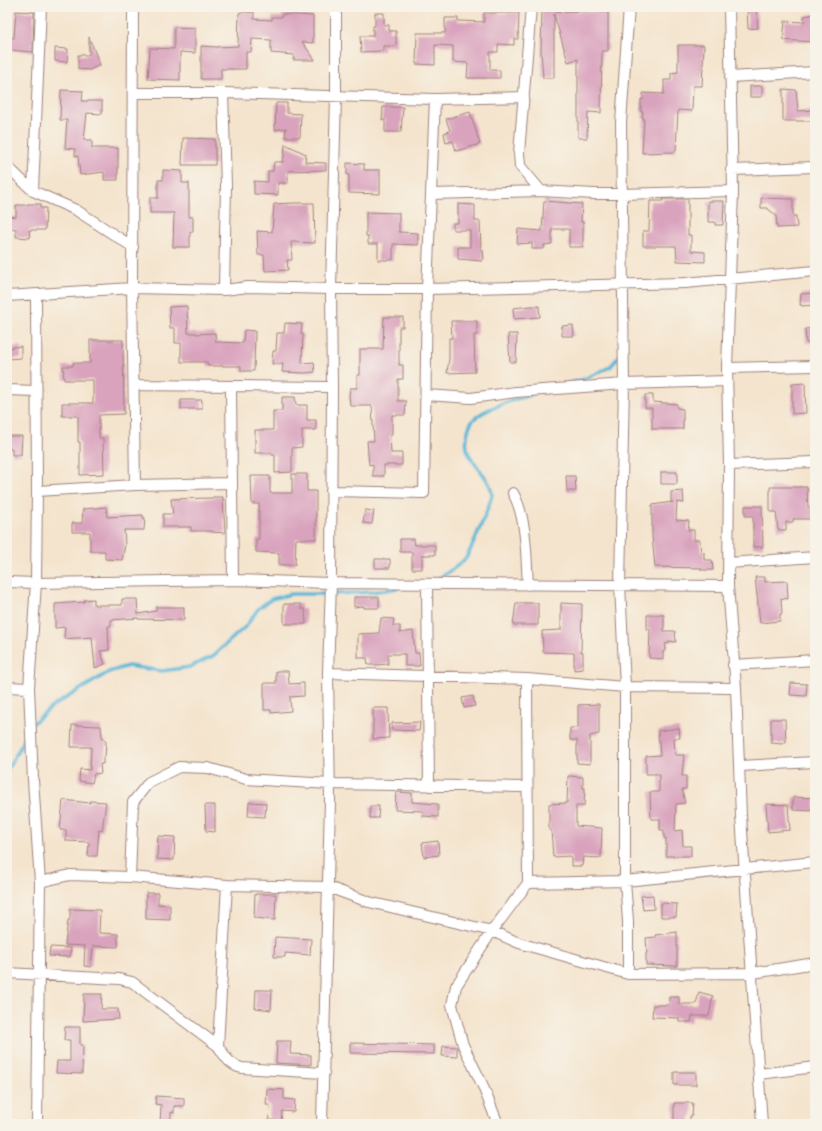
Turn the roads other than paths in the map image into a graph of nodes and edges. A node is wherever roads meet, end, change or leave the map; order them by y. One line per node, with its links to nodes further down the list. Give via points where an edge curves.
1 (41, 7): 17 (street)
2 (133, 7): 9 (street)
3 (336, 7): 11 (street)
4 (531, 7): 12 (street)
5 (629, 7): 21 (street, via 621,123)
6 (730, 7): 8 (street)
7 (815, 72): 8 (street)
8 (730, 77): 16 (street)
9 (133, 93): 10 (street); 22 (street)
10 (223, 93): 11 (street); 29 (street, via 226,185)
11 (336, 96): 13 (street); 27 (street)
12 (524, 97): 13 (street); 19 (street, via 519,142 520,166)
13 (435, 99): 20 (street)
14 (7, 166): 17 (street)
15 (815, 167): 16 (street)
16 (731, 170): 18 (street)
17 (32, 191): 22 (street, via 76,210)
18 (733, 191): 21 (street); 24 (street)
19 (541, 192): 20 (street); 21 (street)
20 (432, 194): 28 (street)
21 (621, 194): 25 (street)
22 (133, 247): 26 (street)
23 (815, 271): 24 (street)
24 (730, 278): 25 (street, via 685,283); 33 (street)
25 (623, 284): 28 (street); 35 (street)
26 (132, 288): 29 (street); 30 (street); 36 (street)
27 (331, 289): 28 (street); 29 (street, via 248,287); 38 (street)
28 (427, 289): 41 (street)
29 (224, 290)
30 (36, 295): 31 (street); 40 (street)
31 (7, 296)
32 (815, 366): 33 (street)
33 (727, 368): 34 (street)
34 (727, 381): 35 (street); 43 (street)
35 (624, 384): 41 (street, via 471,398); 57 (street)
36 (134, 385): 37 (street); 45 (street)
37 (231, 387): 38 (street); 44 (street)
38 (332, 387): 47 (street)
39 (7, 390): 40 (street)
40 (36, 391): 46 (street)
41 (426, 395): 47 (street, via 424,493)
42 (815, 462): 43 (street)
43 (729, 464): 50 (street)
44 (232, 482): 45 (street); 51 (street)
45 (135, 485): 46 (street)
46 (37, 491): 53 (street)
47 (331, 491): 54 (street)
48 (513, 493): 56 (street, via 522,516)
49 (815, 557): 50 (street)
50 (728, 563): 58 (street)
51 (233, 580): 53 (street); 54 (street)
52 (7, 582): 53 (street)
53 (36, 583): 66 (street)
54 (331, 583): 55 (street); 61 (street)
55 (427, 584): 56 (street); 62 (street)
56 (528, 585): 57 (street)
57 (620, 585): 58 (street); 65 (street)
58 (728, 586): 60 (street)
59 (815, 660): 60 (street)
60 (733, 665): 67 (street)
61 (328, 673): 62 (street); 70 (street)
62 (428, 676): 63 (street); 71 (street)
63 (527, 679): 65 (street); 72 (street)
64 (7, 687): 66 (street)
65 (625, 687): 67 (street); 76 (street)
66 (29, 688): 77 (street)
67 (736, 688): 69 (street)
68 (815, 762): 69 (street)
69 (739, 766): 74 (street)
70 (330, 784): 71 (street); 75 (street, via 246,779 208,768 179,767 149,782 133,802); 80 (street)
71 (429, 786): 72 (street)
72 (527, 787): 78 (street)
73 (815, 862): 74 (street)
74 (745, 869): 76 (street); 84 (street)
75 (130, 877): 77 (street, via 70,875); 79 (street)
76 (626, 880): 78 (street); 86 (street)
77 (40, 882): 85 (street)
78 (528, 883): 81 (street)
79 (227, 885): 80 (street); 87 (street)
80 (328, 887): 81 (street, via 369,902); 89 (street)
81 (492, 931): 86 (street, via 519,943); 93 (street, via 456,986 452,1005 463,1045)
82 (815, 963): 84 (street)
83 (7, 973): 85 (street)
84 (753, 973): 86 (street); 90 (street)
85 (39, 974): 87 (street, via 132,982); 91 (street)
86 (628, 974)
87 (218, 1046): 89 (street, via 234,1066)
88 (815, 1067): 90 (street)
89 (324, 1074): 92 (street)
90 (759, 1074): 94 (street)
91 (37, 1124)
92 (322, 1124)
93 (498, 1124)
94 (762, 1124)

